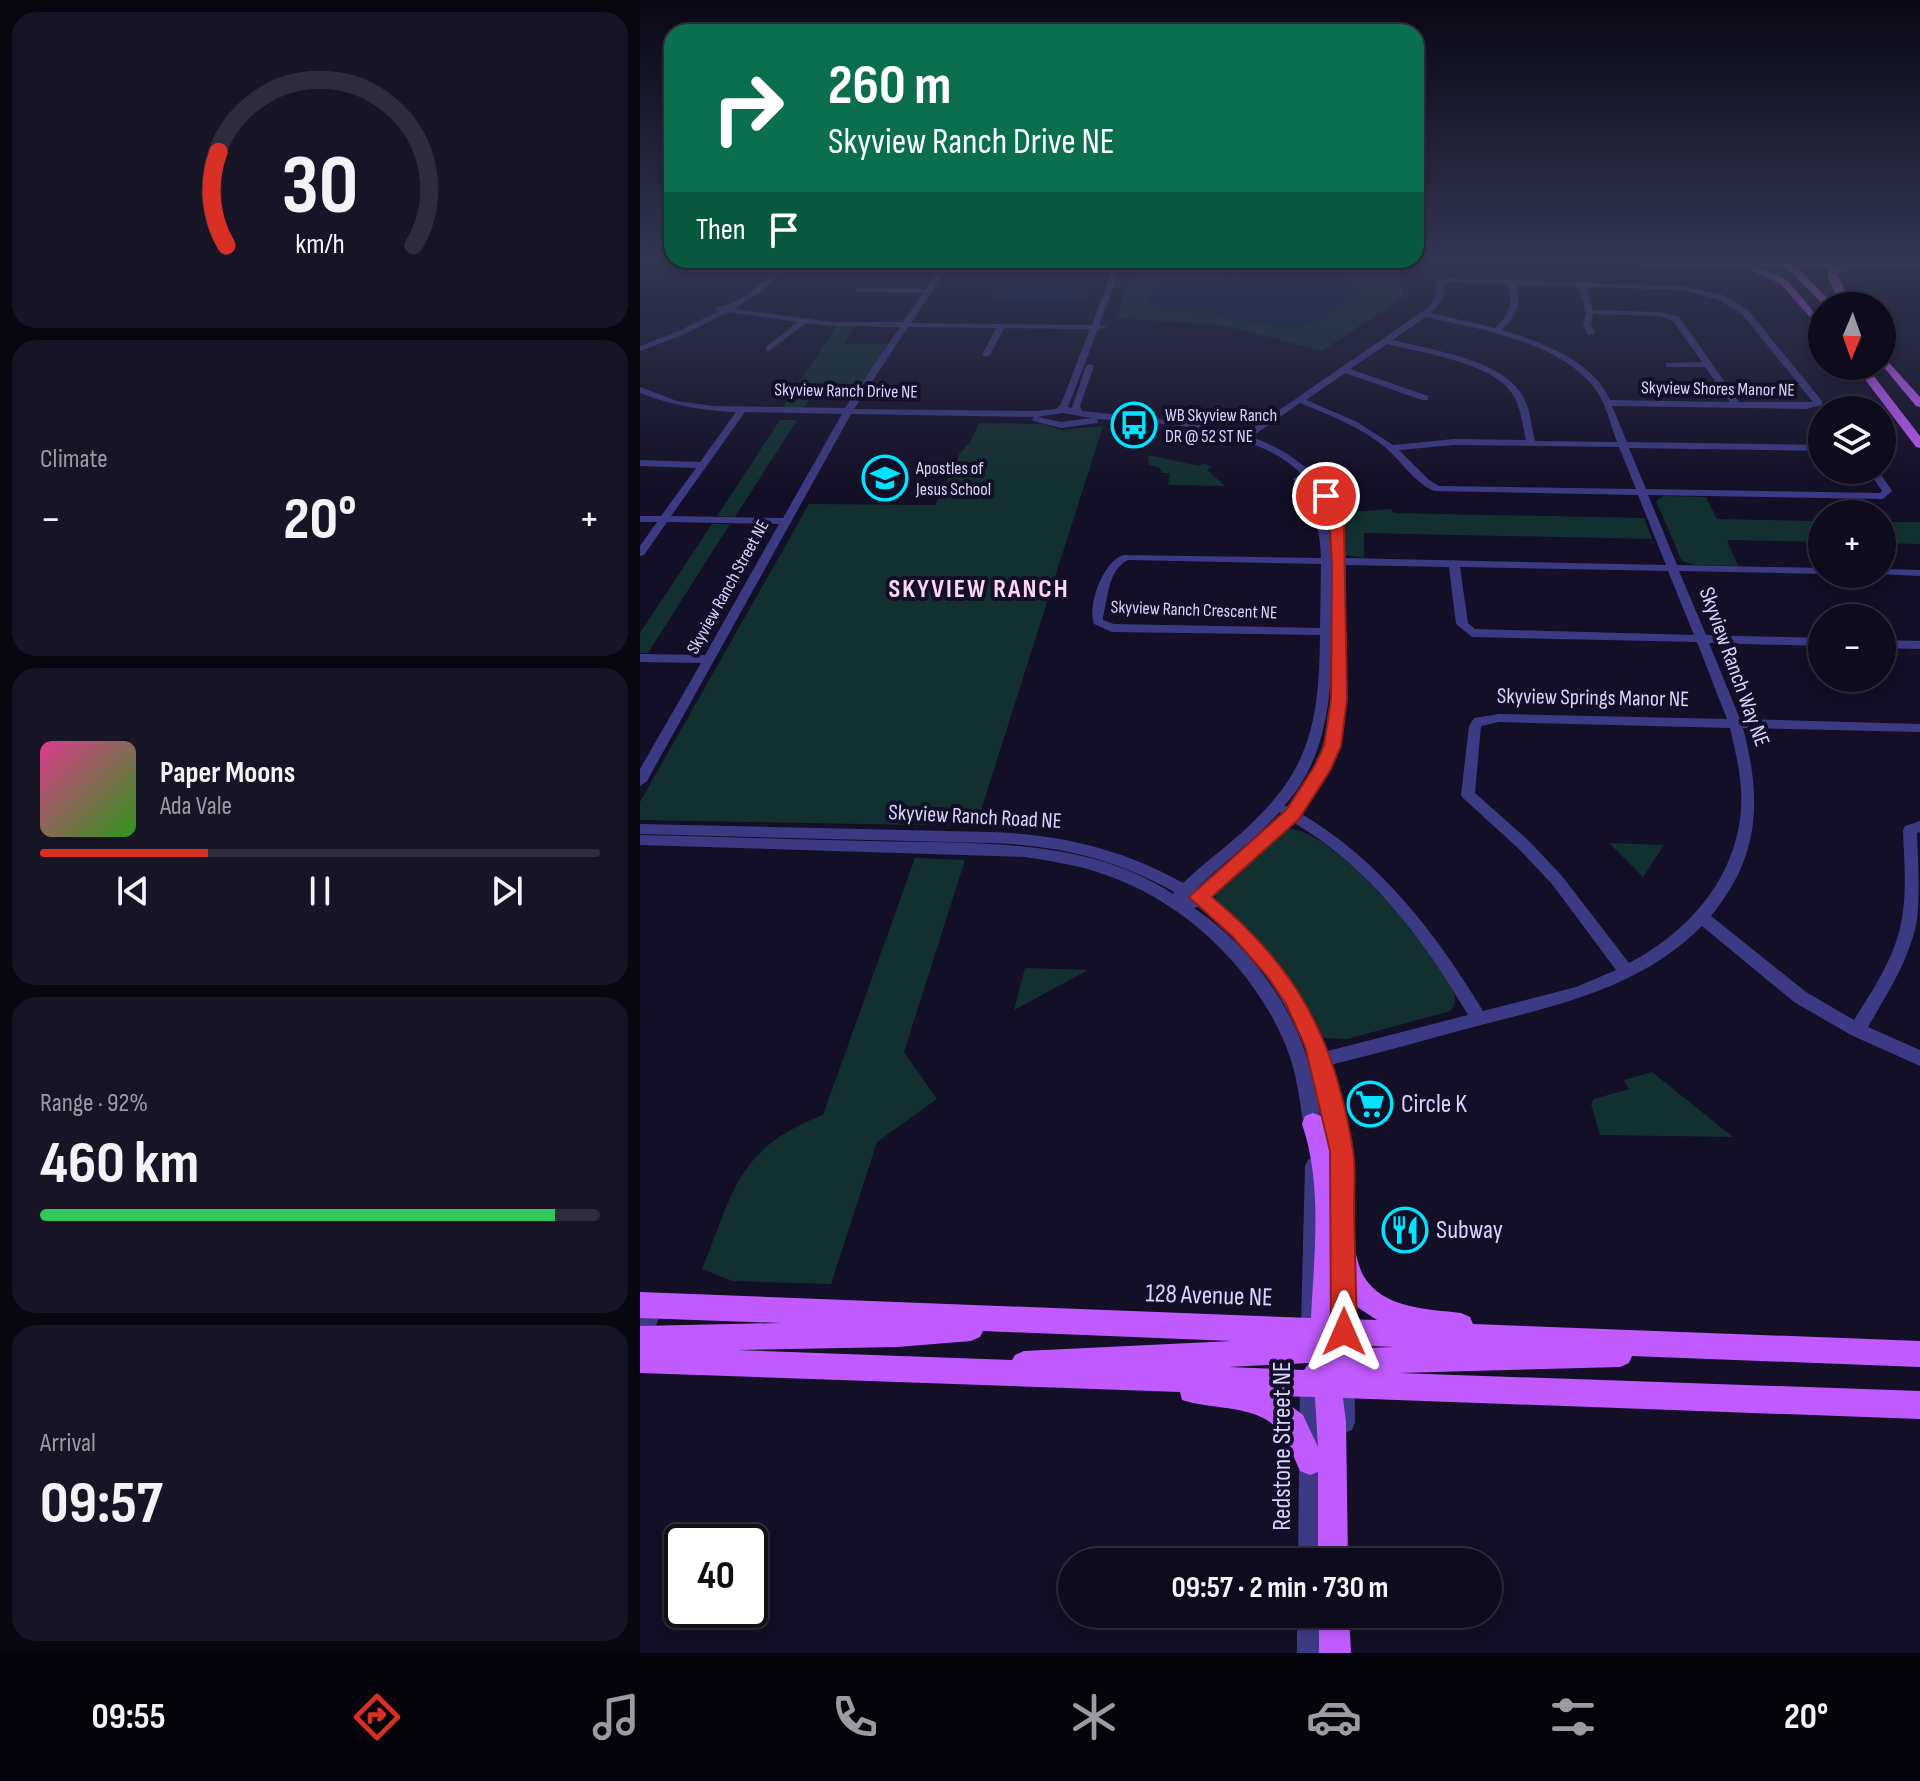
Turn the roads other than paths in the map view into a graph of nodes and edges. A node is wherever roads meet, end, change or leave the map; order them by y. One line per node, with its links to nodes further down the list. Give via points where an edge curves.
1 (660, 337): 12 (street)
2 (784, 337): 13 (street)
3 (897, 337): 27 (street, Skyview Ranch Street NE)
4 (995, 337): 14 (street)
5 (1095, 337): 28 (street, via 1065,405)
6 (1096, 337): 29 (street)
7 (1392, 337): 11 (street, Skyview Shores Manor NE)
8 (1511, 337): 23 (street, Skyview Ranch Way NE, via 1568,361 1595,382)
9 (1687, 337): 15 (street)
10 (1765, 337): 25 (street, Skyview Shores Manor NE, via 1819,403)
11 (1386, 341): 17 (street, Skyview Shores Manor NE); 31 (street, via 1484,369 1508,383 1520,400)
12 (640, 346)
13 (769, 349)
14 (986, 355)
15 (1707, 364): 16 (street); 25 (street)
16 (1669, 365)
17 (1345, 370): 21 (street); 22 (street, Skyview Shores Manor NE)
18 (1896, 375): 24 (main road)
19 (1868, 380): 32 (main road)
20 (640, 393): 26 (street, Skyview Ranch Drive NE, via 683,411)
21 (1425, 398)
22 (1303, 402): 30 (street, Skyview Shores Manor NE); 34 (street)
23 (1609, 403): 25 (street, Skyview Shores Manor NE); 33 (street, Skyview Ranch Way NE)
24 (1920, 404)
25 (1736, 405)
26 (740, 412): 27 (street, Skyview Ranch Drive NE); 37 (street)
27 (847, 414): 28 (street, Skyview Ranch Drive NE); 42 (street, Skyview Ranch Street NE)
28 (1055, 416): 29 (street, Skyview Ranch Drive NE)
29 (1077, 416): 30 (street)
30 (1247, 441): 44 (street, via 1285,457 1320,487 1337,526)
31 (1531, 443): 33 (street); 34 (street)
32 (1920, 444)
33 (1625, 445): 35 (street); 39 (street, Skyview Ranch Way NE)
34 (1392, 448): 39 (street, via 1427,486 1437,489)
35 (1808, 448)
36 (640, 463): 37 (street)
37 (703, 465): 41 (street)
38 (1882, 484): 39 (street, via 1887,491 1883,496)
39 (1643, 492): 46 (street, Skyview Ranch Way NE)
40 (640, 519): 41 (street)
41 (664, 519): 42 (street); 43 (street)
42 (786, 521): 56 (street, Skyview Ranch Street NE)
43 (640, 553)
44 (1332, 562): 45 (street); 50 (street); 50 (street, Skyview Ranch Crescent NE, via 1118,559 1110,567 1097,617 1112,628)
45 (1454, 564): 46 (street); 51 (street, via 1462,624 1472,633)
46 (1674, 568): 47 (street); 51 (street, Skyview Ranch Way NE)
47 (1808, 571)
48 (1896, 572): 49 (street)
49 (1920, 573)
50 (1332, 632): 60 (street, via 1319,736); 61 (street, via 1336,731 1322,769)
51 (1702, 639): 52 (street); 57 (street, Skyview Ranch Way NE)
52 (1808, 642)
53 (1896, 644): 54 (street)
54 (1920, 645)
55 (640, 658): 56 (street)
56 (709, 659): 59 (street, Skyview Ranch Street NE)
57 (1735, 723): 58 (street); 66 (street, Skyview Ranch Way NE, via 1750,788 1748,830 1733,870); 68 (street, Skyview Springs Manor NE, via 1499,718 1475,726 1468,795 1557,880)
58 (1920, 728)
59 (640, 781)
60 (1277, 807): 61 (street); 65 (street)
61 (1292, 815): 65 (street); 69 (street, via 1351,855 1399,901 1445,961)
62 (1920, 826): 67 (street, via 1910,830)
63 (640, 829): 65 (street, Skyview Ranch Road NE, via 1044,841 1127,861)
64 (640, 840): 65 (street, Skyview Ranch Road NE, via 1011,850 1090,864)
65 (1186, 899): 72 (street, Skyview Ranch Road NE, via 1240,931 1275,971); 73 (street, Skyview Ranch Road NE, via 1260,983)
66 (1701, 917): 68 (street, Skyview Ranch Way NE); 70 (street, via 1800,997)
67 (1914, 923): 70 (street)
68 (1627, 972): 69 (street, Skyview Ranch Way NE, via 1588,990)
69 (1479, 1019): 72 (street, Skyview Ranch Way NE)
70 (1857, 1030): 71 (street)
71 (1920, 1058)
72 (1321, 1060): 73 (street, Skyview Ranch Way NE); 75 (street, Skyview Ranch Road NE, via 1341,1151)
73 (1301, 1066): 74 (street, Skyview Ranch Road NE)
74 (1313, 1124): 82 (main road, via 1324,1165)
75 (1344, 1254): 78 (main road, via 1354,1284 1386,1311); 82 (street, Skyview Ranch Road NE)
76 (647, 1306): 77 (main road, 128 Avenue NE); 79 (street)
77 (1058, 1321): 79 (main road, via 897,1334); 82 (main road, 128 Avenue NE)
78 (1506, 1338): 80 (main road, 128 Avenue NE); 82 (main road, 128 Avenue NE)
79 (640, 1339)
80 (1779, 1349): 81 (main road, 128 Avenue NE); 82 (main road, via 1362,1361)
81 (1920, 1354)
82 (1327, 1357): 84 (main road, via 1053,1361); 85 (main road, 128 Avenue NE); 86 (main road, 128 Avenue NE); 87 (street, Redstone Street NE); 89 (main road); 90 (street)
83 (640, 1360): 84 (main road, 128 Avenue NE)
84 (964, 1370): 85 (main road, 128 Avenue NE)
85 (1127, 1377): 87 (main road, via 1240,1397 1275,1409 1292,1422)
86 (1920, 1405)
87 (1310, 1461): 88 (street, Redstone Street NE)
88 (1310, 1548)
89 (1333, 1548)
90 (1342, 1548)
91 (1309, 1628): 94 (street)
92 (1334, 1628): 95 (main road)
93 (1343, 1628): 96 (street)
94 (1309, 1653)
95 (1335, 1653)
96 (1343, 1653)

